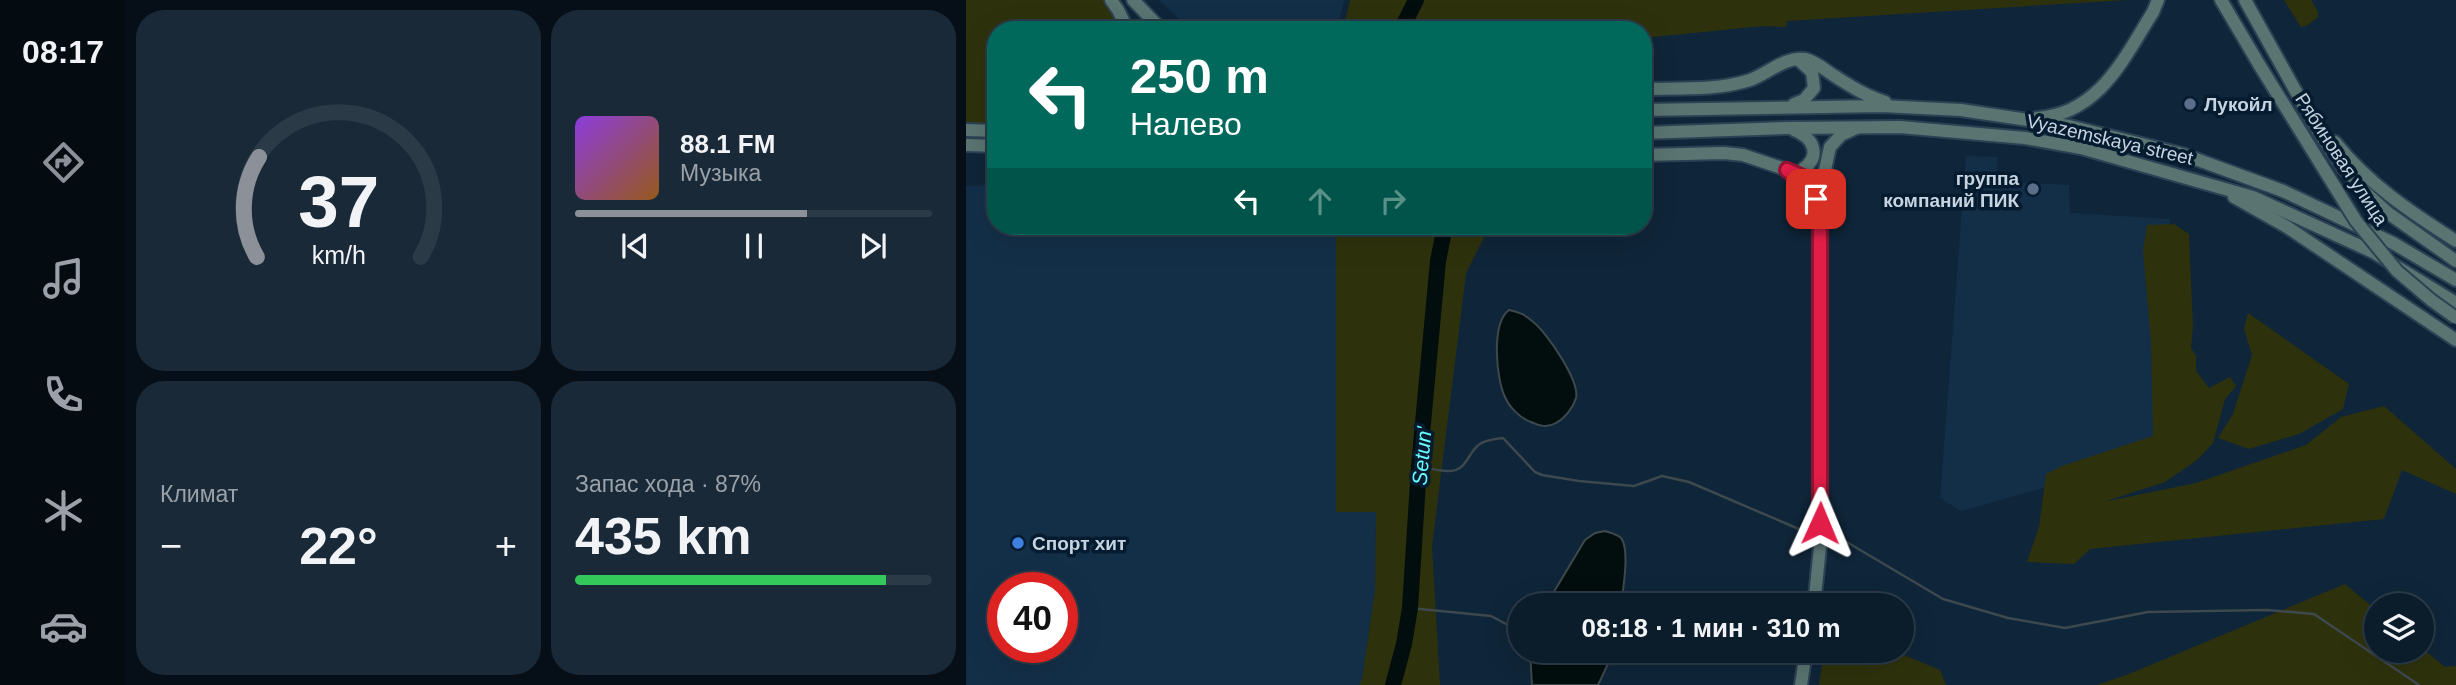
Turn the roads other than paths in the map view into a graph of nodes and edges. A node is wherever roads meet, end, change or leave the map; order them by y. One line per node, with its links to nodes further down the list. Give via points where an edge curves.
1 (1111, 0): 6 (main road)
2 (1133, 0): 7 (main road)
3 (2158, 0): 14 (main road, via 2117,70 2089,100 2072,111)
4 (2221, 0): 34 (main road, Рябиновая улица, bridge, via 2356,221 2397,271)
5 (2245, 0): 10 (main road, Рябиновая улица)
6 (1124, 21)
7 (1153, 21)
8 (1797, 59): 9 (main road, via 1733,84); 11 (main road, via 1812,72 1814,88 1804,100); 12 (main road, via 1816,64 1858,91)
9 (1652, 89)
10 (2304, 103): 30 (main road, via 2370,179); 31 (main road, Рябиновая улица, via 2343,168 2367,194)
11 (1787, 106): 12 (main road, Vyazemskaya street); 13 (main road, Vyazemskaya street)
12 (1899, 107): 14 (main road, Vyazemskaya street, via 1962,110)
13 (1652, 110)
14 (2018, 120): 32 (main road, Vyazemskaya street, via 2096,132 2238,173 2371,232)
15 (1860, 126): 16 (main road, Vyazemskaya street); 23 (main road, via 1841,135); 27 (main road, Vyazemskaya street, via 2025,138 2081,148)
16 (1787, 128): 19 (main road, Vyazemskaya street); 22 (main road, via 1804,134)
17 (966, 131): 18 (main road)
18 (987, 131)
19 (1652, 133)
20 (966, 145): 21 (main road)
21 (987, 146)
22 (1814, 146): 25 (main road); 26 (main road, via 1814,157)
23 (1830, 147): 25 (main road); 28 (main road)
24 (1652, 155): 26 (main road, via 1743,155)
25 (1817, 162): 26 (main road); 28 (main road)
26 (1793, 170): 28 (main road, via 1812,181); 29 (main road)
27 (2210, 183): 33 (main road, Vyazemskaya street, via 2253,197 2365,248); 35 (main road)
28 (1820, 194): 29 (main road)
29 (1819, 212): 36 (main road, via 1820,547)
30 (2456, 242)
31 (2456, 261)
32 (2456, 281)
33 (2456, 303)
34 (2456, 318)
35 (2456, 340)
36 (1815, 593)
37 (1804, 663): 38 (main road)
38 (1801, 685)

